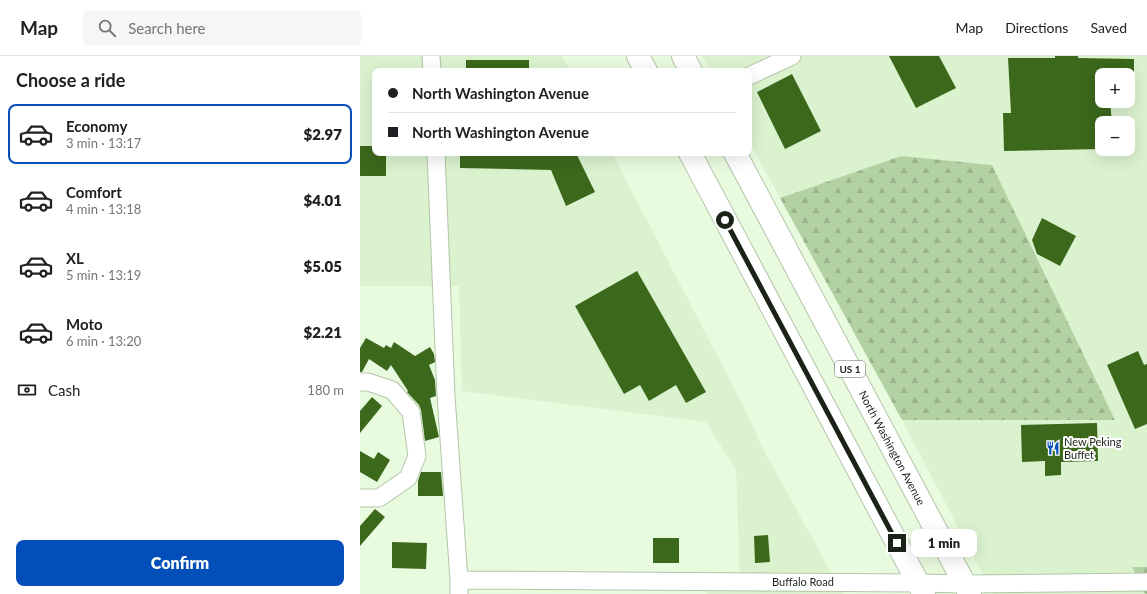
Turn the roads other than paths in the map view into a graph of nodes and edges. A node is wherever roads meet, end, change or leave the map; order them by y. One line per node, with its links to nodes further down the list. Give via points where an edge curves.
1 (431, 56): 5 (street)
2 (638, 56): 6 (main road)
3 (683, 56): 7 (main road)
4 (792, 56): 8 (street)
5 (432, 68)
6 (644, 68)
7 (690, 68)
8 (752, 75)
9 (436, 156): 15 (street, via 446,396)
10 (692, 156): 17 (main road)
11 (737, 156): 18 (main road, North Washington Avenue / US 1)
12 (360, 382): 13 (street, via 392,390 411,412 417,456 408,478 379,498)
13 (360, 498)
14 (1147, 582): 18 (street, Buffalo Road)
15 (459, 587): 16 (street, Buffalo Road)
16 (788, 588): 17 (street, Buffalo Road)
17 (921, 588): 18 (street, Buffalo Road)
18 (967, 589)

